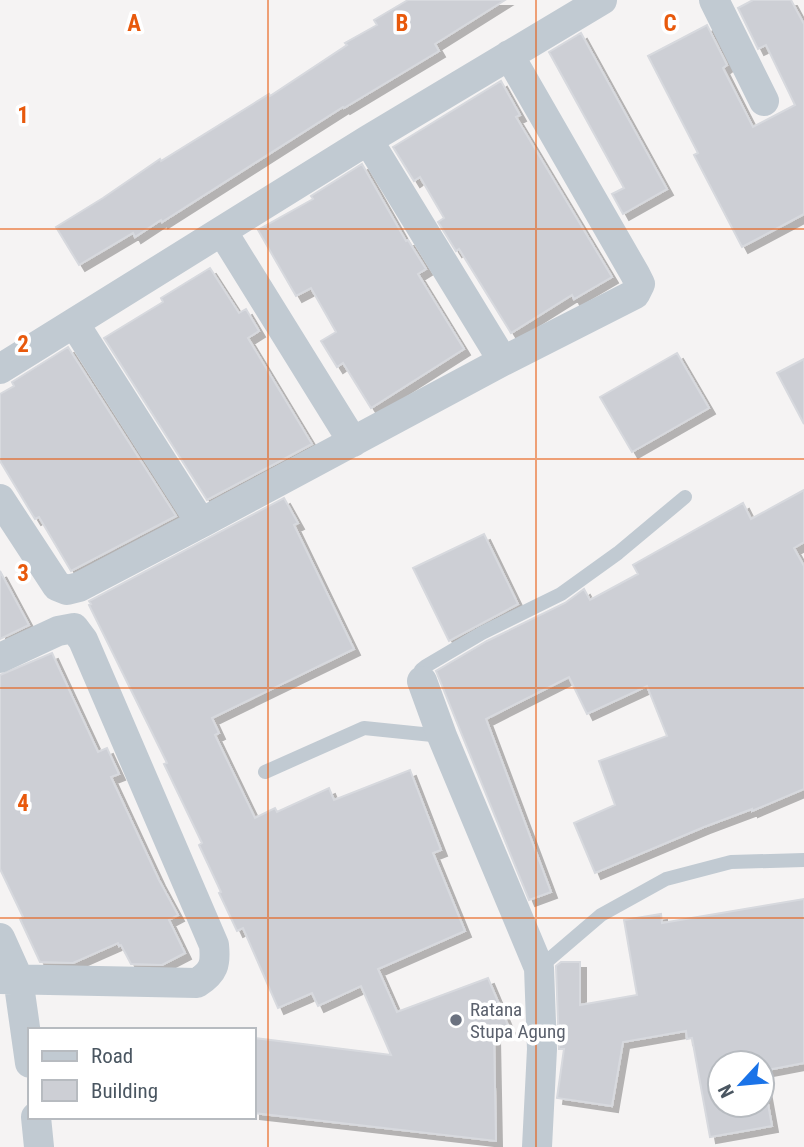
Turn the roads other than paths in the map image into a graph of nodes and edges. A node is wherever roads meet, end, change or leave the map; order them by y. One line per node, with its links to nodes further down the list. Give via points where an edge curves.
1 (602, 0): 3 (street)
2 (714, 0): 4 (street)
3 (509, 55): 5 (street); 8 (street, via 640,284 635,294)
4 (764, 101)
5 (368, 141): 6 (street); 8 (street)
6 (222, 231): 7 (street); 10 (street)
7 (74, 323): 9 (street); 13 (street)
8 (503, 361): 10 (street)
9 (0, 369)
10 (353, 442): 13 (street)
11 (685, 497): 15 (lane, via 561,594 426,666 421,670)
12 (0, 499): 13 (street, via 57,586 67,590)
13 (201, 523)
14 (0, 658): 21 (street, via 58,631 74,628 83,640 214,944 216,961 211,974 197,984)
15 (422, 681): 16 (street)
16 (442, 736): 17 (lane, via 364,728); 20 (street)
17 (265, 772)
18 (804, 860): 20 (lane, via 731,862 666,879 601,915)
19 (0, 938): 21 (street)
20 (539, 968): 25 (street, via 542,1049)
21 (9, 979): 22 (street)
22 (28, 1055)
23 (36, 1119): 24 (street)
24 (39, 1147)
25 (537, 1147)

